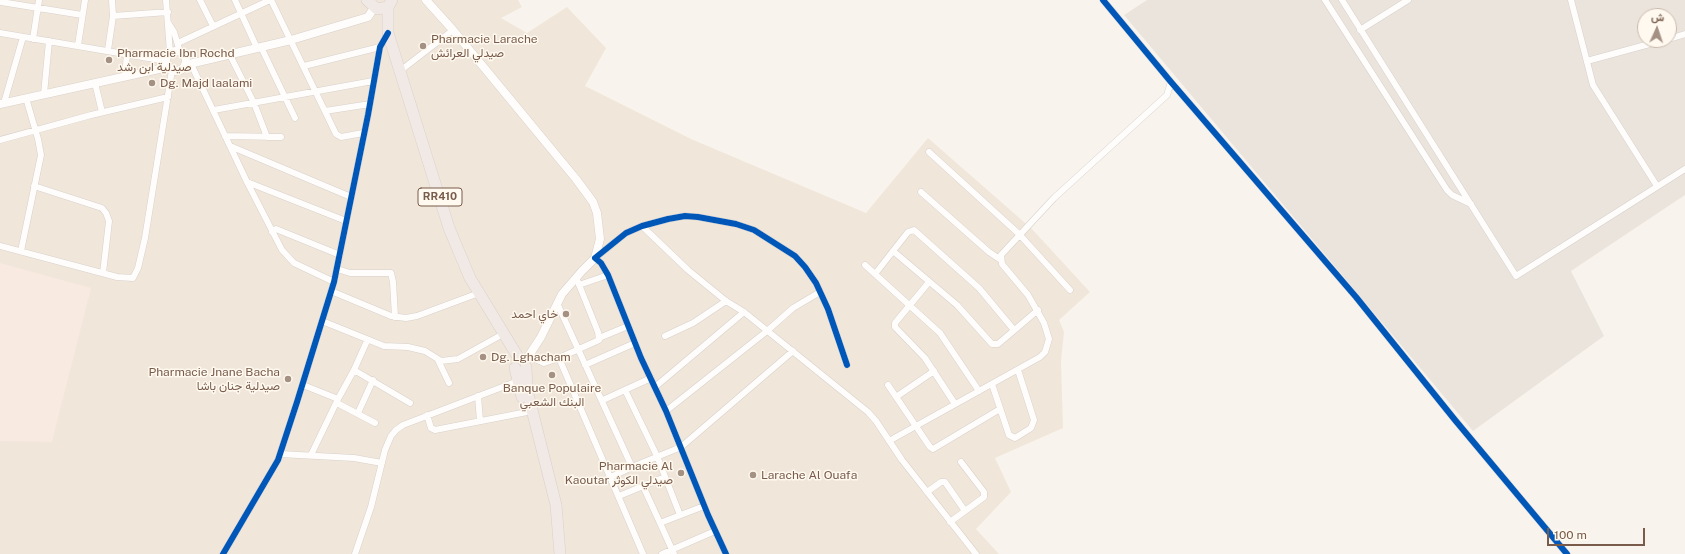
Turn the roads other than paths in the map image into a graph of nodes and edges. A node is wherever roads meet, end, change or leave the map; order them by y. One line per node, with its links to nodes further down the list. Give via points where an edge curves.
1 (39, 0): 17 (street)
2 (85, 0): 20 (street)
3 (112, 0): 21 (street)
4 (166, 0): 18 (street)
5 (200, 0): 23 (street)
6 (235, 0): 19 (street)
7 (271, 0): 19 (street); 30 (street)
8 (426, 0): 25 (street)
9 (1103, 0): 49 (street)
10 (1325, 0): 77 (street, via 1446,190)
11 (1342, 0): 26 (street)
12 (1408, 0): 26 (street)
13 (1571, 0): 42 (street)
14 (1, 3): 17 (street)
15 (390, 3): 16 (highway, RR410, via 377,9); 24 (highway, RR410)
16 (370, 4): 24 (highway, RR410); 30 (street, via 368,17)
17 (38, 8): 20 (street); 29 (street)
18 (168, 12): 21 (street); 22 (street)
19 (242, 13): 23 (street); 36 (street)
20 (82, 15): 33 (street)
21 (113, 16): 37 (street)
22 (169, 24): 32 (street); 38 (street)
23 (213, 26): 32 (street)
24 (388, 29): 34 (street); 46 (highway, RR410)
25 (453, 30): 46 (street); 86 (street, via 593,202 600,239)
26 (1360, 30): 77 (street)
27 (0, 33): 28 (street)
28 (23, 37): 29 (street); 56 (street)
29 (33, 39): 31 (street)
30 (291, 40): 36 (street); 45 (street)
31 (49, 41): 33 (street); 52 (street)
32 (178, 43): 39 (street)
33 (78, 46): 37 (street)
34 (380, 47): 45 (street); 48 (street)
35 (1637, 47): 42 (street)
36 (259, 48): 41 (street); 55 (street)
37 (108, 50): 40 (street)
38 (170, 52): 39 (street); 44 (street)
39 (180, 52): 43 (street, via 186,57)
40 (127, 53): 44 (street); 47 (street)
41 (230, 55): 43 (street); 57 (street)
42 (1587, 61): 74 (street, via 1593,85)
43 (188, 65): 44 (street, via 180,70); 59 (street)
44 (169, 66): 47 (street); 53 (street)
45 (304, 66): 51 (street)
46 (400, 70): 99 (highway, RR410, via 449,228)
47 (125, 76): 50 (street)
48 (373, 81): 51 (street); 58 (street)
49 (1171, 82): 81 (street, via 1167,95 1054,198); 177 (street, via 1356,297)
50 (95, 83): 52 (street); 61 (street)
51 (316, 92): 55 (street); 60 (street)
52 (44, 94): 54 (street)
53 (168, 97): 61 (street); 90 (street, via 145,238 136,275 126,279)
54 (26, 98): 56 (street); 63 (street)
55 (285, 98): 57 (street); 62 (street)
56 (2, 103)
57 (254, 103): 59 (street); 66 (street)
58 (370, 104): 60 (street); 64 (street)
59 (214, 110): 65 (street)
60 (325, 111): 64 (street, via 337,136)
61 (102, 112): 63 (street)
62 (295, 118)
63 (36, 131): 68 (street); 73 (street, via 41,155)
64 (363, 133): 76 (street)
65 (225, 136): 66 (street); 69 (street)
66 (267, 137): 67 (street)
67 (281, 137)
68 (0, 140)
69 (230, 146): 72 (street); 76 (street)
70 (929, 152): 81 (street)
71 (1685, 169): 74 (street)
72 (247, 182): 78 (street); 80 (street)
73 (34, 186): 83 (street); 90 (street, via 102,208 106,213 109,221)
74 (1657, 186): 77 (street, via 1516,276)
75 (921, 192): 87 (street)
76 (351, 197): 78 (street)
77 (1471, 204)
78 (346, 221): 85 (street)
79 (642, 226): 86 (street, via 621,237); 98 (street, via 685,216 736,224 754,230 795,256); 100 (street, via 688,270)
80 (272, 232): 85 (street, via 276,229); 94 (street, via 282,250 294,263)
81 (1020, 234): 87 (street, via 1002,252); 96 (street)
82 (0, 246): 83 (street)
83 (21, 251): 90 (street)
84 (893, 251): 91 (street); 95 (street); 108 (street, via 908,232 916,231 980,288)
85 (340, 255): 89 (street)
86 (595, 258): 92 (street, via 602,263); 93 (street)
87 (1001, 260): 103 (street)
88 (865, 265): 91 (street)
89 (337, 269): 94 (street); 105 (street, via 350,273 391,273)
90 (103, 273)
91 (875, 274): 102 (street)
92 (608, 275): 93 (street); 107 (street)
93 (577, 281): 101 (street); 112 (street)
94 (334, 282): 97 (street)
95 (929, 282): 102 (street); 108 (street, via 957,306 992,344 998,344)
96 (1070, 290)
97 (332, 291): 105 (street); 106 (street)
98 (820, 292): 109 (street, via 793,308); 121 (street, via 836,329)
99 (479, 293): 105 (street, via 418,316); 110 (highway, RR410)
100 (726, 301): 104 (street); 111 (street, via 693,323)
101 (557, 303): 115 (street); 119 (street, via 541,337)
102 (910, 305): 124 (street, via 895,323 895,328 919,350); 134 (street, via 940,333)
103 (1038, 310): 108 (street); 123 (street, via 1049,335 1048,346 1040,357)
104 (744, 312): 109 (street); 132 (street)
105 (395, 317)
106 (322, 321): 113 (street); 130 (street)
107 (628, 326): 112 (street); 114 (street)
108 (1014, 330)
109 (767, 331): 116 (street); 142 (street)
110 (503, 334): 118 (street, via 458,359); 119 (highway, RR410)
111 (665, 336)
112 (599, 338): 115 (street, via 597,342)
113 (367, 340): 118 (street, via 384,346 426,351); 122 (street)
114 (635, 343): 120 (street); 125 (street)
115 (578, 349): 117 (street); 120 (street)
116 (793, 352): 149 (street, via 868,412); 150 (street)
117 (559, 358): 119 (street, via 544,363); 158 (street)
118 (438, 360): 128 (street)
119 (523, 362): 127 (highway, RR410); 172 (highway, via 527,390 556,505)
120 (586, 365): 137 (street)
121 (847, 365)
122 (354, 370): 126 (street); 138 (street)
123 (1018, 370): 129 (street); 141 (street, via 1033,417 1033,426 1016,437 1011,437)
124 (934, 371): 136 (street); 140 (street)
125 (651, 378): 132 (street); 133 (street)
126 (373, 380): 139 (street); 144 (street)
127 (518, 381): 135 (street); 143 (highway, RR410)
128 (449, 383)
129 (992, 384): 134 (street); 141 (street)
130 (302, 385): 138 (street); 151 (street)
131 (888, 385): 136 (street)
132 (655, 387): 142 (street)
133 (625, 390): 137 (street); 153 (street)
134 (979, 390): 140 (street)
135 (478, 396): 145 (street); 146 (street)
136 (896, 397): 148 (street)
137 (603, 400): 156 (street)
138 (337, 401): 144 (street); 152 (street)
139 (410, 403)
140 (954, 404): 148 (street)
141 (1000, 409): 148 (street, via 933,449)
142 (666, 411): 150 (street)
143 (527, 412): 146 (street); 171 (highway, RR410, via 550,507)
144 (358, 413): 147 (street)
145 (427, 415): 146 (street, via 430,428 435,430); 155 (street, via 396,430 391,436)
146 (480, 421)
147 (374, 423)
148 (915, 426): 149 (street)
149 (889, 441): 160 (street)
150 (680, 447): 153 (street); 162 (street)
151 (280, 454): 152 (street); 169 (street)
152 (312, 455): 155 (street)
153 (657, 456): 156 (street); 157 (street)
154 (961, 462): 163 (street, via 984,492 984,497)
155 (382, 463): 170 (street)
156 (632, 467): 158 (street)
157 (665, 476): 159 (street); 164 (street)
158 (610, 477): 161 (street)
159 (643, 486): 161 (street); 166 (street)
160 (927, 492): 163 (street, via 945,482); 165 (street)
161 (619, 496): 173 (street)
162 (704, 506): 164 (street); 167 (street)
163 (965, 510): 165 (street)
164 (680, 515): 166 (street)
165 (950, 522): 176 (street)
166 (660, 523): 168 (street)
167 (714, 531): 168 (street); 175 (street)
168 (674, 552): 174 (street)
169 (223, 554)
170 (355, 554)
171 (555, 554)
172 (560, 554)
173 (643, 554)
174 (662, 554)
175 (726, 554)
176 (976, 554)
177 (1567, 554)

